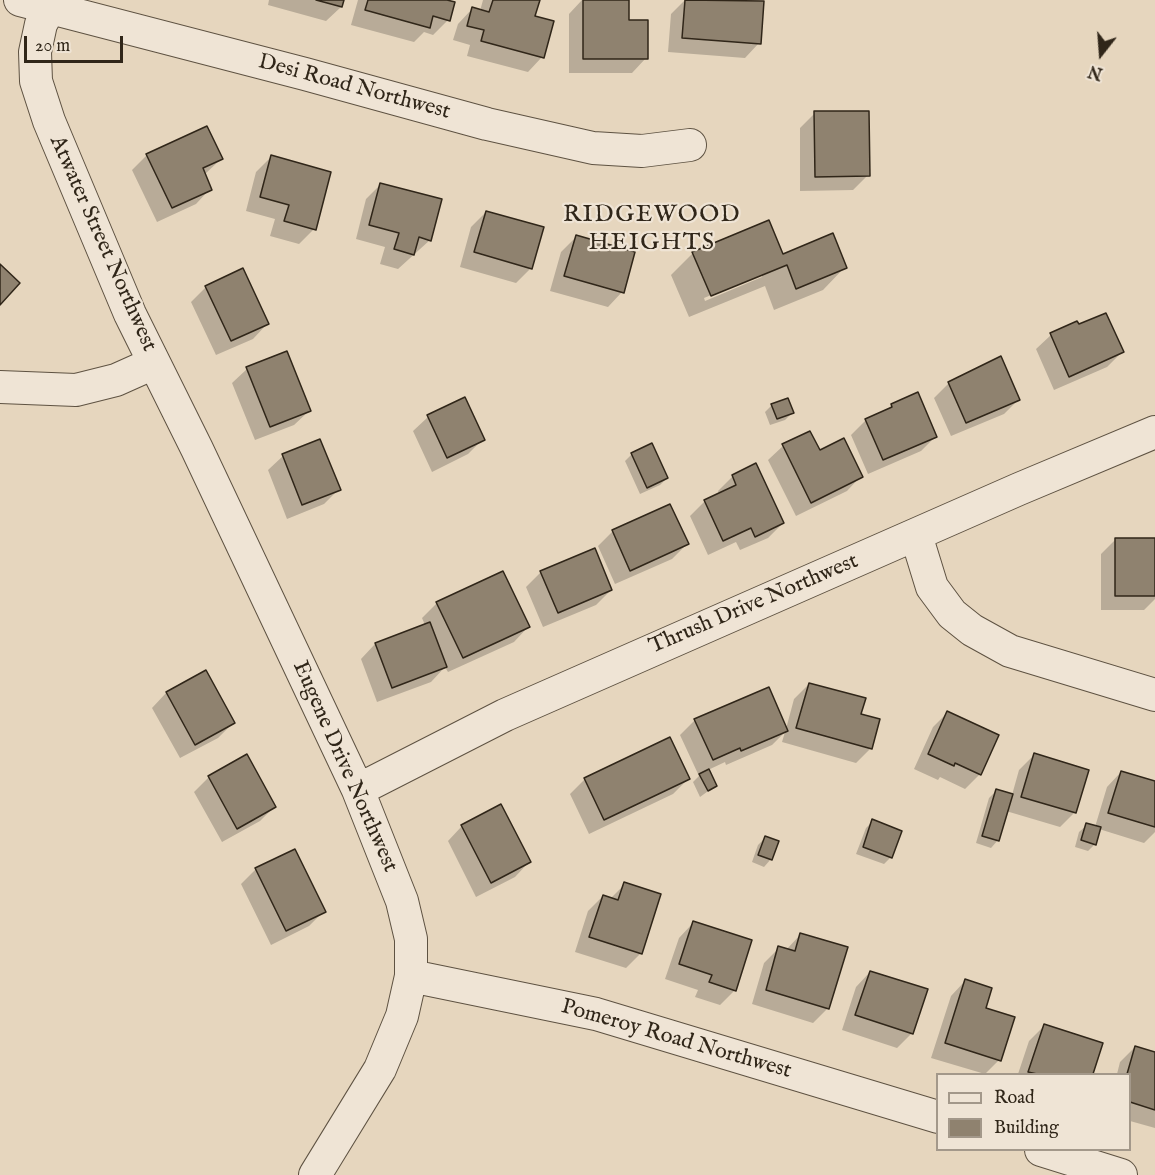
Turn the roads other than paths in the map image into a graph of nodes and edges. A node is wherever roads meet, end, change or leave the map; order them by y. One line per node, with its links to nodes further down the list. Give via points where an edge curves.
1 (20, 0): 2 (street, Desi Road Northwest)
2 (50, 8): 3 (street, Desi Road Northwest, via 487,124 593,148 642,151); 4 (street, Atwater Street Northwest, via 41,24 35,52 36,81 48,121)
3 (690, 145)
4 (154, 363): 5 (street, Atwater Street Northwest, via 116,380 76,390); 9 (street, Eugene Drive Northwest)
5 (0, 387)
6 (1155, 432): 7 (street, Thrush Drive Northwest)
7 (916, 535): 8 (street, via 932,587 952,614 972,630 1010,651); 9 (street, Thrush Drive Northwest, via 505,715)
8 (1155, 695)
9 (358, 790): 10 (street, Eugene Drive Northwest, via 402,901 411,939)
10 (411, 976): 11 (street, Pomeroy Road Northwest, via 596,1014); 13 (street, Eugene Drive Northwest, via 402,1016 381,1069)
11 (936, 1116)
12 (1047, 1151): 14 (street)
13 (315, 1175)
14 (1121, 1175)

